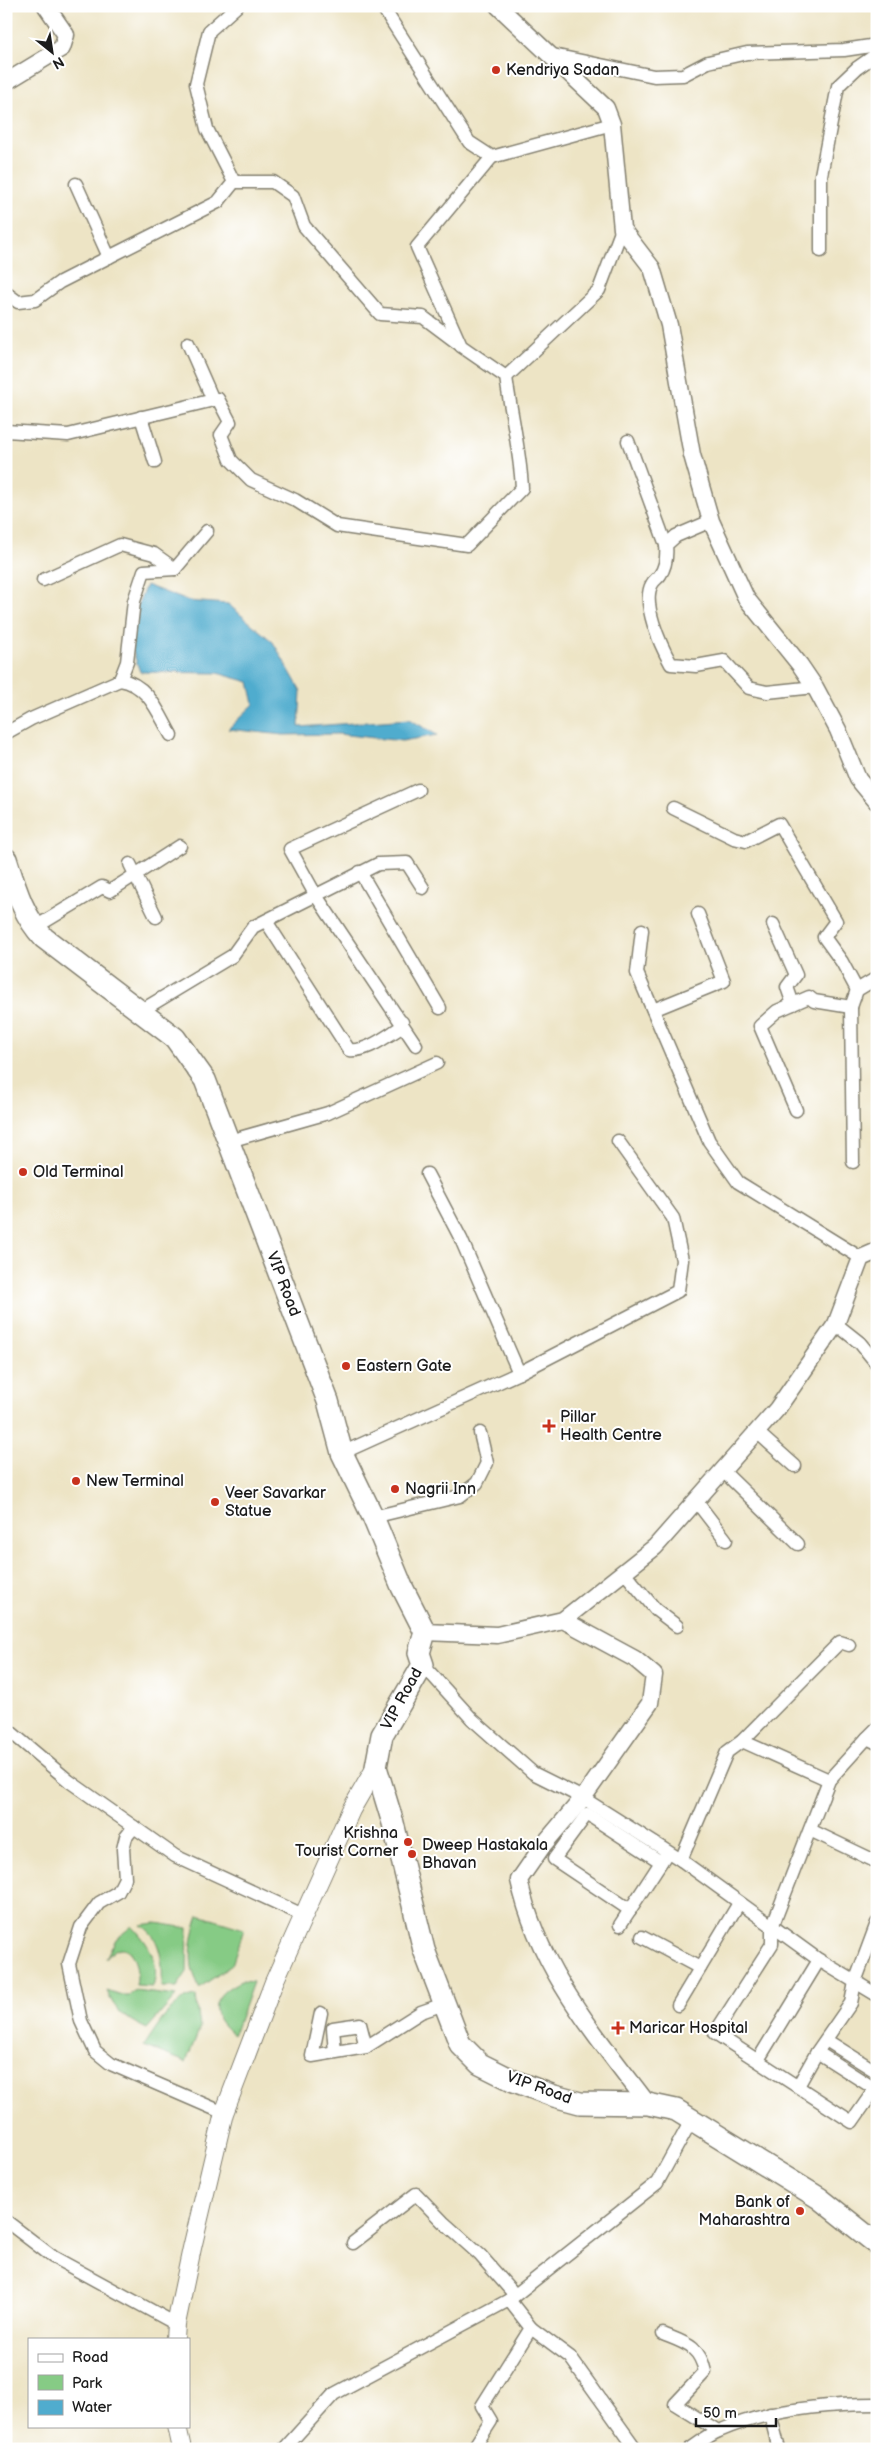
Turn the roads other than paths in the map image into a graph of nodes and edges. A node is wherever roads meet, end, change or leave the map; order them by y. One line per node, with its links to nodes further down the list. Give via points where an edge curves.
1 (46, 6): 8 (street, via 66,35 62,48)
2 (236, 6): 11 (street, via 209,31 196,84 207,129)
3 (382, 6): 10 (street, via 469,142)
4 (498, 6): 6 (street)
5 (877, 45): 6 (street, via 844,50 747,53 708,62 683,75 654,76)
6 (548, 54): 9 (street, via 606,108)
7 (877, 54): 14 (street, via 838,86 821,176)
8 (6, 82)
9 (612, 124): 10 (street); 13 (street)
10 (492, 157): 18 (street, via 417,247)
11 (234, 182): 15 (street, via 218,202); 18 (street, via 273,182 292,196 304,226 380,314 423,317)
12 (76, 184): 15 (street)
13 (622, 230): 19 (street, via 599,290); 25 (street, via 652,268 669,325 692,455)
14 (821, 251)
15 (109, 257): 16 (street, via 60,282 35,300 18,302)
16 (6, 293)
17 (188, 342): 20 (street)
18 (461, 346): 19 (street)
19 (506, 377): 20 (street, via 522,488 467,546 337,526 295,500 250,480 232,460 221,434 230,422 218,399)
20 (213, 400): 21 (street)
21 (141, 418): 22 (street, via 68,435); 24 (street)
22 (6, 430)
23 (628, 441): 27 (street)
24 (155, 462)
25 (711, 521): 27 (street, via 676,536); 31 (street, via 746,598)
26 (207, 531): 28 (street)
27 (666, 545): 31 (street, via 667,557 647,599 662,648 671,664 696,666 724,661 749,688 768,692)
28 (175, 569): 29 (street, via 154,554 120,545); 30 (street, via 144,571 134,601 127,662)
29 (43, 580)
30 (120, 680): 32 (street); 33 (street, via 131,682 149,696)
31 (814, 687): 35 (street, via 838,730 858,779)
32 (6, 733)
33 (171, 735)
34 (418, 790): 42 (street, via 290,849)
35 (877, 802)
36 (673, 808): 50 (street, via 746,841 779,824 836,921 824,938)
37 (180, 846): 39 (street)
38 (6, 859): 47 (highway, VIP Road, via 16,891)
39 (133, 869): 44 (street); 47 (street, via 110,891 102,887)
40 (360, 872): 41 (street, via 378,864 407,863); 42 (street); 53 (street)
41 (423, 888)
42 (315, 894): 45 (street); 56 (street)
43 (698, 914): 54 (street, via 724,981)
44 (156, 916)
45 (266, 922): 55 (street, via 253,927 232,956); 56 (street, via 349,1050 359,1051 374,1044 400,1028)
46 (773, 924): 51 (street, via 796,975 787,987)
47 (34, 928): 55 (highway, VIP Road)
48 (642, 930): 54 (street, via 637,973)
49 (877, 978): 50 (street)
50 (857, 990): 52 (street)
51 (793, 1004): 52 (street, via 809,997 814,1001); 59 (street, via 777,1011 760,1026)
52 (851, 1007): 62 (street)
53 (440, 1008)
54 (653, 1010): 65 (street, via 709,1141 738,1182)
55 (139, 1012): 60 (highway, VIP Road, via 175,1038 205,1080)
56 (402, 1022): 57 (street)
57 (416, 1045)
58 (437, 1063): 60 (street, via 328,1113)
59 (796, 1110)
60 (229, 1141): 71 (highway, VIP Road, via 328,1401)
61 (618, 1141): 68 (street, via 673,1218 682,1260 678,1291)
62 (854, 1162)
63 (427, 1174): 68 (street, via 460,1239)
64 (877, 1251): 65 (street)
65 (861, 1258): 66 (street)
66 (836, 1324): 67 (street, via 860,1343); 69 (street)
67 (877, 1364)
68 (519, 1373): 71 (street)
69 (757, 1432): 72 (street); 73 (street)
70 (480, 1433): 75 (street, via 487,1463 477,1483 460,1496)
71 (342, 1454): 75 (highway, VIP Road)
72 (795, 1466)
73 (723, 1471): 74 (street); 77 (street)
74 (696, 1501): 76 (street); 78 (street, via 655,1547)
75 (373, 1517): 81 (highway, VIP Road)
76 (726, 1540)
77 (798, 1544)
78 (624, 1572): 79 (street); 80 (street, via 656,1610)
79 (563, 1620): 81 (street, via 497,1635); 90 (street, via 635,1659 654,1675 650,1703)
80 (677, 1626)
81 (425, 1632): 83 (highway, VIP Road, via 419,1653)
82 (849, 1645): 86 (street, via 840,1642)
83 (422, 1665): 88 (highway, VIP Road, via 382,1735); 90 (street, via 472,1719 533,1773)
84 (6, 1728): 91 (street, via 69,1781)
85 (877, 1728): 87 (street)
86 (742, 1740): 89 (street); 94 (street, via 727,1752)
87 (872, 1741): 89 (street)
88 (376, 1767): 98 (main road, VIP Road, via 351,1810); 107 (highway, VIP Road, via 424,1950)
89 (829, 1780): 92 (street)
90 (583, 1798): 93 (street); 118 (street, via 519,1880 526,1912 549,1962 577,2010)
91 (134, 1827): 98 (street, via 175,1856); 119 (street, via 126,1837 125,1878 118,1892 99,1903 81,1927 69,1964 81,2021 95,2051 111,2064)
92 (810, 1830): 95 (street); 101 (street)
93 (664, 1857): 94 (street); 97 (street); 97 (street, via 587,1814 554,1859)
94 (682, 1860): 96 (street)
95 (877, 1862)
96 (739, 1903): 101 (street); 104 (street)
97 (630, 1910): 100 (street)
98 (303, 1915): 119 (main road, VIP Road)
99 (877, 1924): 105 (street)
100 (620, 1925)
101 (772, 1927): 103 (street); 114 (street, via 772,1944 715,2033)
102 (642, 1937): 104 (street)
103 (819, 1960): 105 (street); 114 (street)
104 (700, 1968): 108 (street)
105 (855, 1982): 106 (street); 110 (street, via 850,2003)
106 (877, 1995)
107 (444, 2004): 111 (street, via 421,2012); 118 (highway, VIP Road, via 460,2044 480,2064 522,2084 580,2103)
108 (678, 2005)
109 (322, 2013): 112 (street, via 312,2056)
110 (826, 2040): 113 (street); 115 (street)
111 (366, 2047): 112 (street); 112 (street, via 360,2024 333,2028)
112 (335, 2052)
113 (817, 2052): 116 (street); 117 (street)
114 (758, 2060): 116 (street)
115 (877, 2072)
116 (798, 2086): 117 (street, via 852,2122)
117 (876, 2087)
118 (648, 2104): 120 (highway, VIP Road, via 676,2110)
119 (224, 2113): 126 (main road, VIP Road)
120 (692, 2119): 123 (highway, VIP Road, via 818,2198); 124 (street, via 657,2183)
121 (6, 2221): 126 (street, via 53,2257)
122 (353, 2243): 124 (street, via 416,2194 480,2255)
123 (877, 2244)
124 (512, 2297): 125 (street); 133 (street, via 334,2394)
125 (531, 2328): 134 (street, via 482,2406 491,2421); 135 (street, via 570,2357)
126 (176, 2331)
127 (663, 2334): 131 (street, via 693,2347 703,2360 705,2372 675,2404)
128 (877, 2404): 129 (street)
129 (770, 2414): 131 (street); 137 (street)
130 (177, 2428): 132 (main road)
131 (718, 2431): 136 (street)
132 (182, 2449)
133 (284, 2449)
134 (473, 2449)
135 (636, 2449)
136 (690, 2449)
137 (779, 2449)

